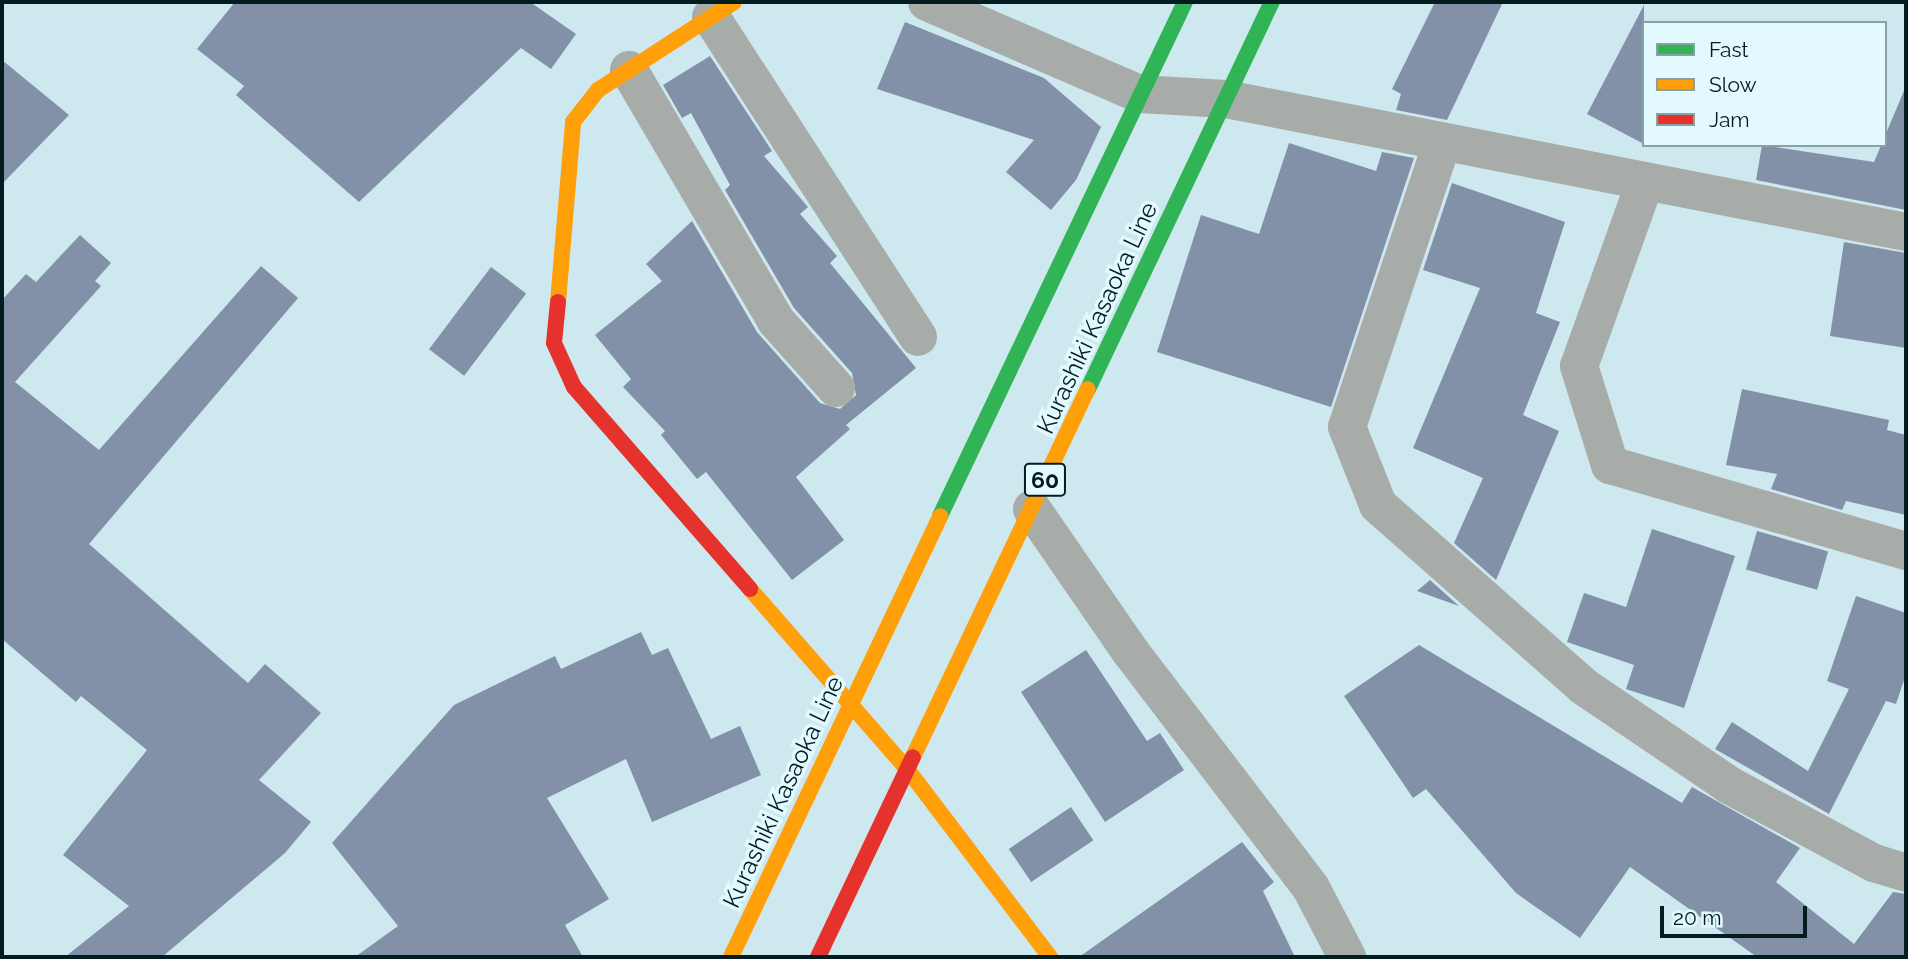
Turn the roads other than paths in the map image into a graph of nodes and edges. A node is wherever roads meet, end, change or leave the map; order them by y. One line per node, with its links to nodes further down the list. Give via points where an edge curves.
1 (927, 2): 6 (street)
2 (1185, 2): 6 (main road, Kurashiki Kasaoka Line)
3 (1272, 2): 7 (main road, Kurashiki Kasaoka Line / 60)
4 (723, 9): 5 (main road); 11 (street)
5 (629, 70): 12 (street, via 776,321); 15 (main road, via 598,90 573,122 554,343 574,387)
6 (1140, 94): 7 (street); 15 (main road, Kurashiki Kasaoka Line)
7 (1226, 99): 8 (street); 13 (main road, Kurashiki Kasaoka Line / 60)
8 (1442, 143): 9 (street); 17 (street, via 1347,427 1378,505 1583,685 1729,785 1874,863)
9 (1645, 182): 10 (street); 14 (street, via 1579,366 1610,465)
10 (1906, 232)
11 (918, 337)
12 (836, 388)
13 (1032, 509): 16 (main road, Kurashiki Kasaoka Line / 60); 21 (street, via 1130,651 1311,888)
14 (1906, 551)
15 (850, 704): 16 (main road); 18 (main road, Kurashiki Kasaoka Line)
16 (908, 770): 19 (main road, Kurashiki Kasaoka Line / 60); 20 (main road)
17 (1906, 873)
18 (731, 957)
19 (818, 957)
20 (1050, 957)
21 (1347, 957)

